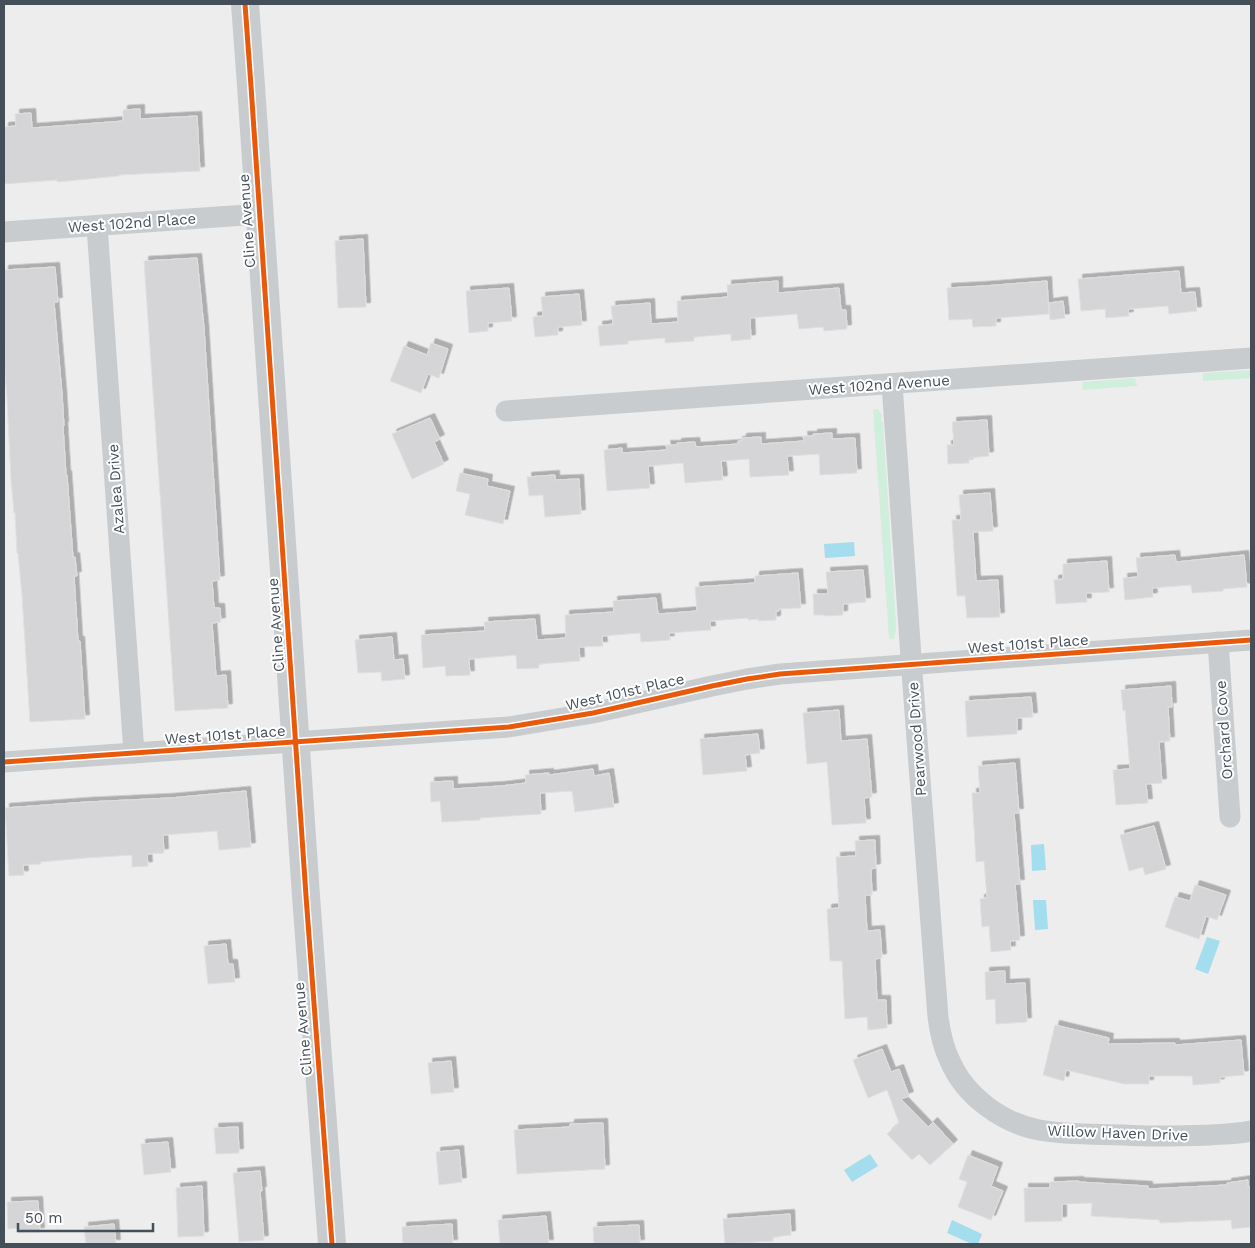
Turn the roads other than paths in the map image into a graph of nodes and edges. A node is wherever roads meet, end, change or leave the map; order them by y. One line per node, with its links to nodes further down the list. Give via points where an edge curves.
1 (244, 4): 2 (street, Cline Avenue)
2 (259, 214): 3 (street, West 102nd Place); 11 (street, Cline Avenue)
3 (97, 226): 4 (street, West 102nd Place); 12 (street, Azalea Drive)
4 (4, 232)
5 (1251, 358): 6 (street, West 102nd Avenue)
6 (892, 384): 7 (street, West 102nd Avenue); 10 (street, Pearwood Drive)
7 (506, 411)
8 (1251, 640): 9 (street, West 101st Place)
9 (1218, 642): 10 (street, West 101st Place); 14 (street, Orchard Cove)
10 (911, 665): 11 (street, West 101st Place, via 747,679 594,714 509,727); 15 (street, Pearwood Drive, via 940,1033 950,1063)
11 (296, 742): 12 (street, West 101st Place); 17 (street, Cline Avenue)
12 (134, 753): 13 (street, West 101st Place)
13 (4, 762)
14 (1230, 817)
15 (967, 1088): 16 (street, Willow Haven Drive, via 1003,1117 1038,1130 1159,1136)
16 (1251, 1131)
17 (332, 1244)

